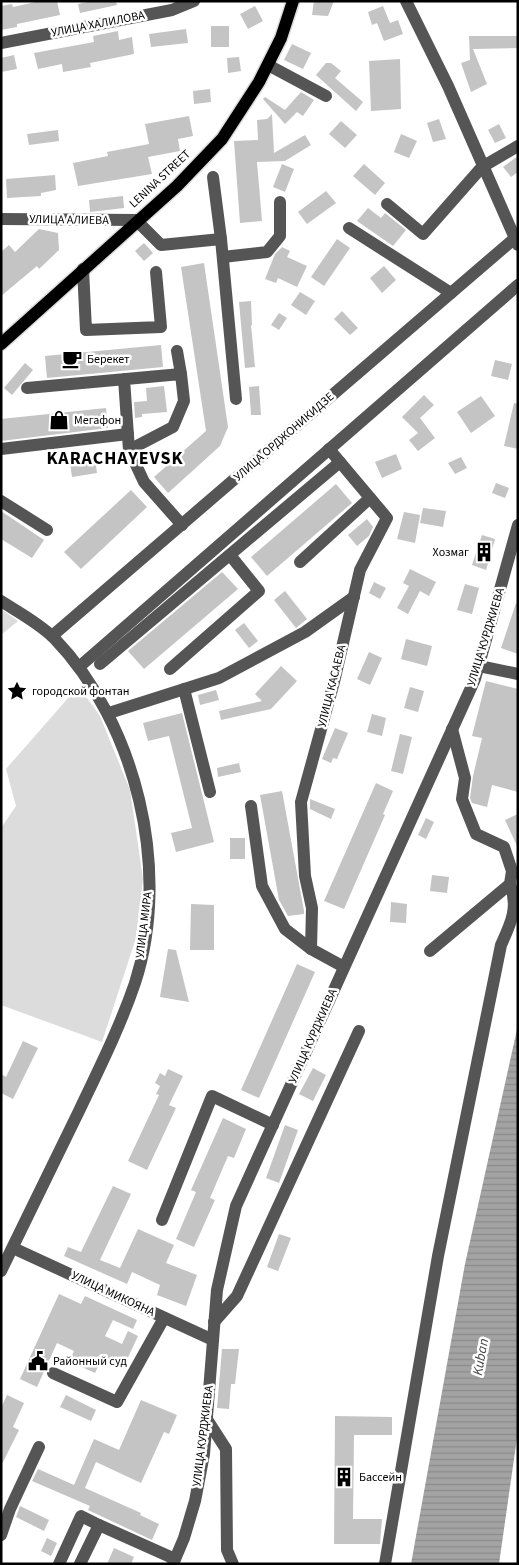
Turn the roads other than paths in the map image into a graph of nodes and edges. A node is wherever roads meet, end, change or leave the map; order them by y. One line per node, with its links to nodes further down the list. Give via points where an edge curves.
1 (194, 1): 4 (street, УЛИЦА ХАЛИЛОВА, via 172,10)
2 (293, 1): 5 (main road, LENINA STREET)
3 (406, 1): 8 (street, УЛИЦА ОРДЖОНИКИДЗЕ, via 448,86)
4 (1, 43)
5 (268, 65): 6 (street); 13 (main road, LENINA STREET, via 222,139 177,186)
6 (326, 96)
7 (518, 146): 8 (street)
8 (482, 167): 11 (street, via 423,234); 16 (street, УЛИЦА ОРДЖОНИКИДЗЕ)
9 (213, 178): 15 (street)
10 (280, 202): 17 (street, via 280,236 267,252)
11 (387, 204)
12 (1, 219): 13 (street, УЛИЦА АЛИЕВА)
13 (136, 220): 15 (street, via 161,245); 18 (main road, LENINA STREET)
14 (349, 228): 21 (street)
15 (221, 239): 17 (street)
16 (516, 242): 21 (street, УЛИЦА ОРДЖОНИКИДЗЕ)
17 (223, 257): 27 (street)
18 (82, 269): 19 (street, via 86,330 161,327); 22 (main road, LENINA STREET)
19 (156, 272)
20 (518, 284): 30 (street)
21 (451, 293): 35 (street, УЛИЦА ОРДЖОНИКИДЗЕ)
22 (1, 344)
23 (177, 351): 24 (street)
24 (181, 374): 25 (street); 31 (street, via 184,401 174,427)
25 (124, 379): 26 (street); 28 (street)
26 (27, 388)
27 (236, 399)
28 (128, 434): 29 (street); 31 (street)
29 (1, 449)
30 (329, 449): 32 (street, УЛИЦА КАСАЕВА); 45 (street)
31 (129, 450): 35 (street, via 144,482)
32 (340, 462): 33 (street, УЛИЦА КАСАЕВА); 38 (street)
33 (370, 498): 39 (street); 40 (street, УЛИЦА КАСАЕВА, via 387,518 360,570)
34 (1, 501): 37 (street)
35 (182, 525): 42 (street, УЛИЦА ОРДЖОНИКИДЗЕ)
36 (518, 525): 44 (street, УЛИЦА КУРДЖИЕВА)
37 (47, 530)
38 (230, 555): 43 (street); 46 (street, via 259,591)
39 (300, 562)
40 (354, 597): 48 (street, via 305,632 219,678); 54 (street, УЛИЦА КАСАЕВА, via 301,802 305,876 312,908)
41 (1, 600): 42 (street, УЛИЦА МИРА)
42 (52, 636): 45 (street, УЛИЦА МИРА)
43 (100, 664)
44 (479, 666): 47 (street); 50 (street, УЛИЦА КУРДЖИЕВА)
45 (79, 667): 49 (street, УЛИЦА МИРА)
46 (170, 669)
47 (518, 674)
48 (184, 689): 49 (street); 51 (street)
49 (109, 713): 60 (street, УЛИЦА МИРА, via 130,768 146,836 150,883 144,942 135,982 100,1067)
50 (452, 729): 53 (street, via 466,778 462,799 476,834 504,847 512,871); 56 (street, УЛИЦА КУРДЖИЕВА)
51 (210, 792)
52 (251, 806): 54 (street, via 262,886 285,929)
53 (510, 884): 55 (street); 74 (street, via 516,895 516,913 501,945 493,984 438,1256)
54 (311, 949): 56 (street)
55 (430, 951)
56 (344, 967): 58 (street, УЛИЦА КУРДЖИЕВА)
57 (359, 1031): 63 (street, via 237,1296)
58 (273, 1125): 59 (street, via 212,1096); 63 (street, УЛИЦА КУРДЖИЕВА, via 236,1206 217,1290)
59 (162, 1220)
60 (13, 1248): 61 (street, УЛИЦА МИРА); 62 (street, УЛИЦА МИКОЯНА)
61 (1, 1271)
62 (164, 1318): 64 (street, УЛИЦА МИКОЯНА); 65 (street, via 117,1402)
63 (214, 1322): 64 (street, УЛИЦА КУРДЖИЕВА)
64 (213, 1340): 66 (street, УЛИЦА КУРДЖИЕВА)
65 (53, 1373)
66 (208, 1421): 70 (street, УЛИЦА КУРДЖИЕВА, via 195,1501); 73 (street, via 226,1449 227,1550)
67 (39, 1447): 69 (street)
68 (98, 1524): 70 (street); 71 (street, via 81,1516); 72 (street)
69 (1, 1535)
70 (174, 1562)
71 (59, 1564)
72 (80, 1564)
73 (233, 1564)
74 (384, 1564)

